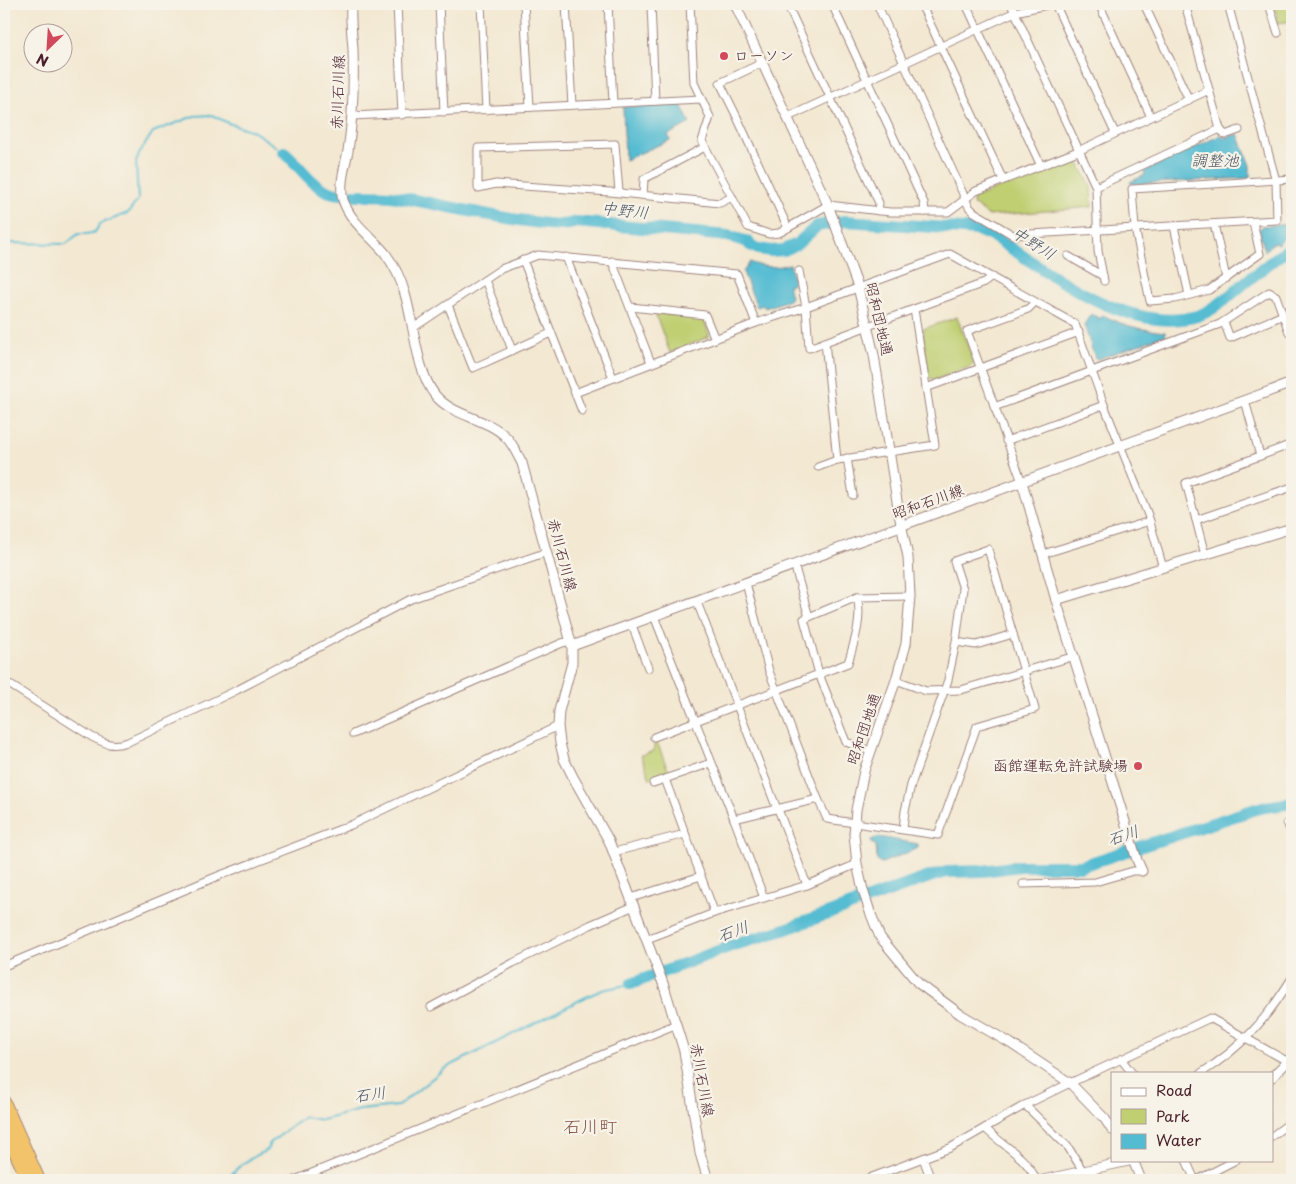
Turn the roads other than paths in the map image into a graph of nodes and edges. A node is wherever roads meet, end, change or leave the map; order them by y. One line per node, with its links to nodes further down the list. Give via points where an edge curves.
1 (351, 4): 42 (street, 赤川石川線)
2 (397, 4): 41 (street)
3 (439, 4): 40 (street)
4 (481, 4): 39 (street)
5 (524, 4): 38 (street)
6 (566, 4): 37 (street)
7 (608, 4): 36 (street)
8 (651, 4): 35 (street)
9 (690, 4): 33 (street, via 694,83)
10 (735, 4): 28 (street)
11 (787, 4): 32 (street)
12 (832, 4): 30 (street)
13 (876, 4): 29 (street)
14 (921, 4): 27 (street)
15 (966, 4): 25 (street)
16 (1010, 4): 24 (street)
17 (1051, 4): 24 (street)
18 (1055, 4): 47 (street)
19 (1099, 4): 43 (street)
20 (1144, 4): 34 (street)
21 (1185, 4): 31 (street)
22 (1228, 4): 53 (street)
23 (1269, 4): 26 (street)
24 (1014, 12): 25 (street); 49 (street)
25 (978, 29): 27 (street); 50 (street)
26 (1278, 33)
27 (940, 47): 29 (street); 52 (street)
28 (762, 62): 44 (street); 65 (street, via 720,83)
29 (904, 63): 30 (street); 58 (street)
30 (867, 81): 32 (street); 61 (street)
31 (1209, 90): 34 (street); 45 (street)
32 (830, 98): 44 (street); 60 (street, via 879,203)
33 (701, 99): 35 (street); 48 (street, via 710,117 702,141)
34 (1189, 100): 43 (street)
35 (655, 101): 36 (street)
36 (613, 103): 37 (street)
37 (572, 105): 38 (street)
38 (530, 107): 39 (street)
39 (486, 110): 40 (street)
40 (444, 112): 41 (street)
41 (402, 114): 42 (street)
42 (352, 116): 87 (street, 赤川石川線, via 342,182 344,202 350,215 386,254 398,273)
43 (1151, 116): 47 (street)
44 (788, 117): 59 (street)
45 (1220, 129): 46 (street, via 1225,135); 54 (street)
46 (1239, 130)
47 (1114, 133): 49 (street)
48 (705, 147): 56 (street, via 644,179); 57 (street)
49 (1078, 151): 50 (street); 54 (street)
50 (1041, 166): 52 (street)
51 (1292, 179): 53 (street)
52 (1003, 180): 58 (street, via 976,191)
53 (1276, 180): 62 (street, via 1277,220); 66 (street, via 1132,190)
54 (1096, 188): 67 (street)
55 (619, 192): 55 (street, via 496,184 478,188 478,148 615,144); 56 (street)
56 (643, 195): 57 (street, via 720,203)
57 (732, 197): 65 (street, via 748,227 773,234)
58 (966, 199): 61 (street, via 948,212); 67 (street, via 974,212 1014,235)
59 (828, 205): 60 (street); 65 (street); 76 (street, 昭和団地通)
60 (878, 211): 61 (street)
61 (925, 212)
62 (1253, 222): 63 (street); 74 (street, via 1260,254)
63 (1214, 224): 64 (street); 74 (street)
64 (1174, 226): 66 (street); 77 (street)
65 (788, 228)
66 (1135, 228): 67 (street); 77 (street, via 1150,301 1176,300)
67 (1097, 230): 68 (street, via 1104,278)
68 (1068, 256)
69 (566, 258): 70 (street, via 538,255); 71 (street); 97 (street)
70 (523, 260): 75 (street); 90 (street)
71 (612, 261): 80 (street); 85 (street, via 737,274)
72 (799, 271): 81 (street)
73 (992, 277): 76 (street, via 950,254); 78 (street); 82 (street, via 984,283)
74 (1226, 278): 77 (street, via 1209,290)
75 (485, 280): 79 (street); 93 (street)
76 (858, 287): 81 (street); 86 (street, 昭和団地通)
77 (1189, 295)
78 (1035, 302): 88 (street, via 1075,324); 95 (street, via 1028,309 967,331)
79 (448, 305): 87 (street); 93 (street, via 473,368)
80 (631, 307): 91 (street, via 705,315); 94 (street)
81 (806, 307): 85 (street); 92 (street, via 810,348)
82 (914, 309): 86 (street); 99 (street)
83 (1283, 315): 84 (street, via 1230,338); 84 (street, via 1276,296 1269,292); 89 (street)
84 (1224, 322): 96 (street)
85 (756, 323): 91 (street)
86 (868, 325): 92 (street); 108 (street, 昭和団地通)
87 (413, 328): 120 (street, 赤川石川線, via 424,375 436,395 456,411 494,428 513,445 522,463)
88 (1078, 332): 95 (street); 96 (street)
89 (1289, 332)
90 (551, 333): 93 (street); 100 (street)
91 (715, 339): 94 (street)
92 (825, 342): 111 (street)
93 (512, 350)
94 (652, 363): 97 (street)
95 (980, 368): 99 (street); 103 (street)
96 (1093, 371): 102 (street); 103 (street)
97 (614, 378): 100 (street)
98 (1292, 383): 101 (street, 昭和石川線)
99 (926, 388): 108 (street, via 935,445)
100 (575, 393): 104 (street)
101 (1245, 400): 107 (street, 昭和石川線); 109 (street)
102 (1104, 405): 105 (street); 107 (street)
103 (994, 407): 105 (street)
104 (582, 411)
105 (1006, 441): 113 (street)
106 (1292, 444): 109 (street)
107 (1120, 446): 113 (street, 昭和石川線); 117 (street)
108 (890, 451): 110 (street); 118 (street, 昭和団地通)
109 (1260, 456): 116 (street, via 1186,483)
110 (847, 458): 111 (street); 115 (street)
111 (837, 460): 112 (street)
112 (818, 467)
113 (1022, 482): 118 (street, 昭和石川線); 121 (street)
114 (1292, 487): 116 (street)
115 (853, 495)
116 (1196, 520): 122 (street)
117 (1150, 521): 121 (street); 123 (street)
118 (902, 527): 125 (street, 昭和石川線); 126 (street, 昭和団地通)
119 (1292, 528): 122 (street)
120 (547, 552): 135 (street, 赤川石川線); 141 (street, via 411,599 237,690 116,746 92,737)
121 (1043, 554): 128 (street)
122 (1205, 555): 123 (street)
123 (1163, 568): 128 (street)
124 (796, 571): 131 (street)
125 (746, 583): 129 (street, 昭和石川線); 142 (street)
126 (910, 596): 127 (street); 140 (street, 昭和団地通, via 906,644)
127 (857, 597): 131 (street); 139 (street, via 858,618 848,663)
128 (1056, 600): 136 (street)
129 (697, 602): 130 (street, 昭和石川線); 144 (street)
130 (654, 616): 132 (street, 昭和石川線); 145 (street)
131 (809, 617): 139 (street, via 804,619)
132 (632, 624): 135 (street, 昭和石川線); 137 (street)
133 (1013, 634): 134 (street, via 976,645); 134 (street, via 988,549 954,561 963,590); 138 (street)
134 (956, 642): 143 (street)
135 (571, 644): 146 (street, 赤川石川線, via 572,662 560,702); 147 (street, via 553,647)
136 (1075, 656): 138 (street); 163 (street)
137 (648, 668)
138 (1024, 671): 143 (street); 158 (street, via 1035,709 977,726 938,835)
139 (819, 674): 142 (street); 149 (street, via 846,742)
140 (896, 680): 143 (street, via 926,691); 149 (street, 昭和団地通)
141 (4, 681)
142 (777, 690): 144 (street); 153 (street)
143 (944, 692): 158 (street, via 911,785)
144 (736, 706): 145 (street); 154 (street)
145 (695, 722): 148 (street); 150 (street)
146 (558, 726): 161 (street, 赤川石川線, via 564,759); 171 (street, via 351,824)
147 (352, 734)
148 (654, 737)
149 (870, 751): 156 (street, 昭和団地通, via 859,789)
150 (711, 763): 151 (street); 155 (street)
151 (665, 778): 152 (street); 160 (street)
152 (653, 783)
153 (818, 799): 154 (street); 156 (street, via 827,819)
154 (777, 809): 155 (street); 166 (street)
155 (734, 819): 167 (street)
156 (855, 822): 158 (street); 162 (street, 昭和団地通)
157 (1292, 823): 159 (street, via 1287,824)
158 (903, 829)
159 (1292, 833)
160 (685, 834): 161 (street); 164 (street)
161 (614, 852): 168 (street, 赤川石川線)
162 (858, 864): 166 (street); 181 (street, 昭和団地通, via 863,890 880,937 918,983 960,1014)
163 (1142, 871): 165 (street, via 1095,882)
164 (701, 876): 168 (street); 169 (street)
165 (1023, 884)
166 (808, 885): 167 (street)
167 (764, 898): 169 (street)
168 (633, 902): 170 (street, 赤川石川線); 173 (street)
169 (714, 913): 170 (street)
170 (646, 939): 174 (street, 赤川石川線)
171 (4, 966)
172 (1292, 978): 175 (street, via 1273,1009)
173 (431, 1007)
174 (677, 1024): 197 (street); 198 (street, 赤川石川線, via 700,1153)
175 (1248, 1038): 176 (street, via 1210,1018); 177 (street); 179 (street)
176 (1121, 1059): 178 (street); 181 (street)
177 (1291, 1060): 180 (street)
178 (1131, 1072)
179 (1203, 1072)
180 (1274, 1076)
181 (1070, 1083): 183 (street); 187 (street, 昭和団地通)
182 (4, 1102): 196 (highway)
183 (1025, 1105): 186 (street); 194 (street, via 1068,1147)
184 (1292, 1121): 188 (street)
185 (4, 1128): 195 (highway)
186 (985, 1128): 189 (street, via 950,1148); 201 (street, via 1024,1162)
187 (1111, 1128)
188 (1274, 1134)
189 (923, 1158): 199 (street); 200 (street)
190 (1125, 1162): 194 (street)
191 (1134, 1162): 203 (street)
192 (1187, 1162): 204 (street)
193 (1232, 1162): 204 (street)
194 (1083, 1172): 202 (street)
195 (28, 1180)
196 (40, 1180)
197 (295, 1180)
198 (708, 1180)
199 (864, 1180)
200 (931, 1180)
201 (1036, 1180)
202 (1043, 1180)
203 (1140, 1180)
204 (1196, 1180)

